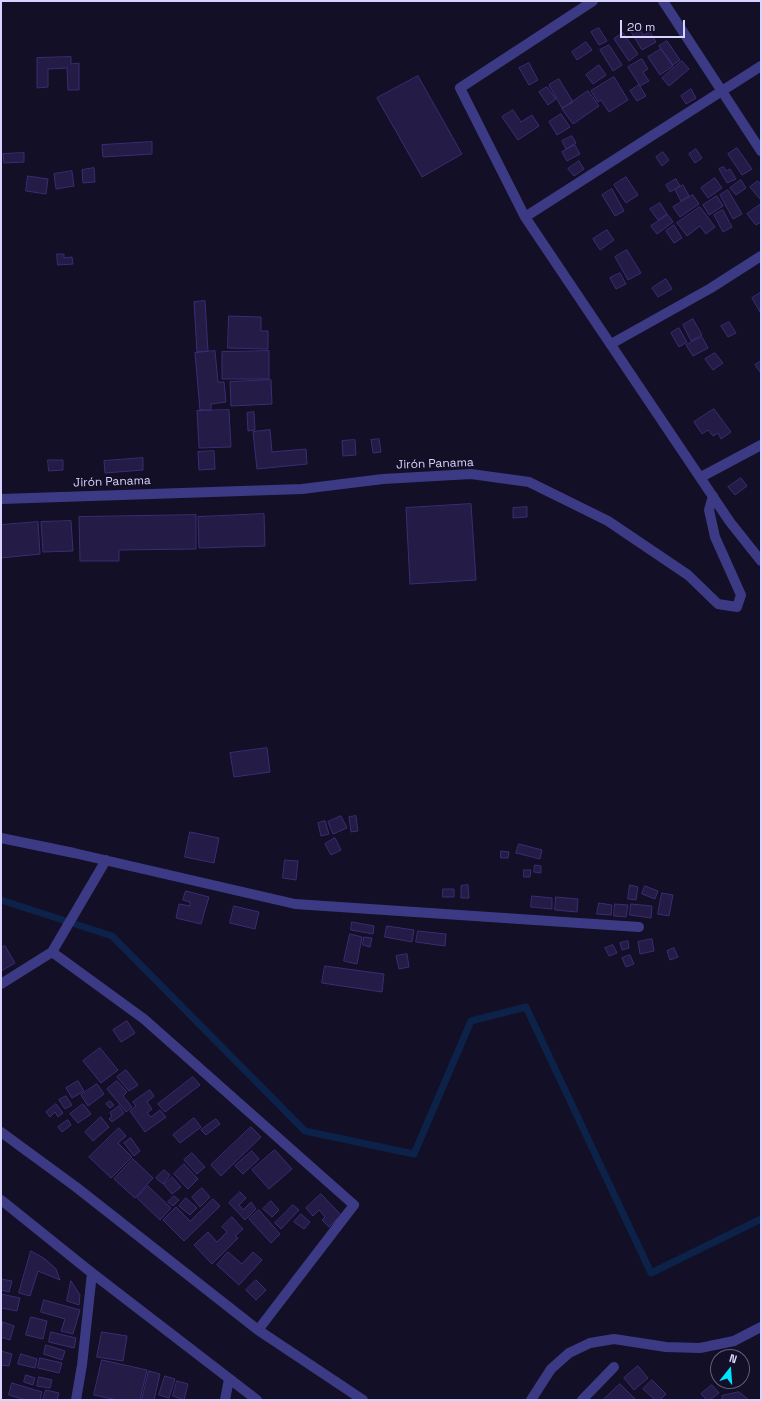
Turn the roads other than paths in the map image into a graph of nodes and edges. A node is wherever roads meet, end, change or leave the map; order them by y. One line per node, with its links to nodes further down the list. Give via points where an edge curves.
1 (593, 1): 6 (street, via 460,88)
2 (663, 1): 4 (street)
3 (761, 66): 4 (street)
4 (721, 91): 5 (street); 6 (street)
5 (761, 151)
6 (525, 217): 8 (street)
7 (761, 256): 8 (street, via 711,288)
8 (611, 344): 10 (street)
9 (761, 445): 10 (street)
10 (701, 477): 11 (street)
11 (713, 496): 12 (street, Jirón Panama, via 709,510 716,537 741,595 737,607 718,604 688,575 608,521 529,482 471,474 383,479 302,489); 13 (street)
12 (1, 499)
13 (761, 561)
14 (1, 838): 15 (street)
15 (106, 860): 16 (street, via 295,904); 17 (street)
16 (639, 927)
17 (52, 952): 18 (street); 23 (street, via 144,1019 354,1205)
18 (1, 984)
19 (1, 1132): 23 (street, via 76,1187)
20 (1, 1200): 21 (street)
21 (92, 1273): 25 (street); 26 (street)
22 (761, 1327): 30 (street, via 734,1340 700,1348 666,1347 614,1339 590,1343 568,1353 551,1369)
23 (258, 1330): 29 (street)
24 (614, 1367): 31 (street)
25 (230, 1379): 27 (street); 28 (street)
26 (76, 1400)
27 (226, 1400)
28 (257, 1400)
29 (363, 1400)
30 (531, 1400)
31 (582, 1400)

